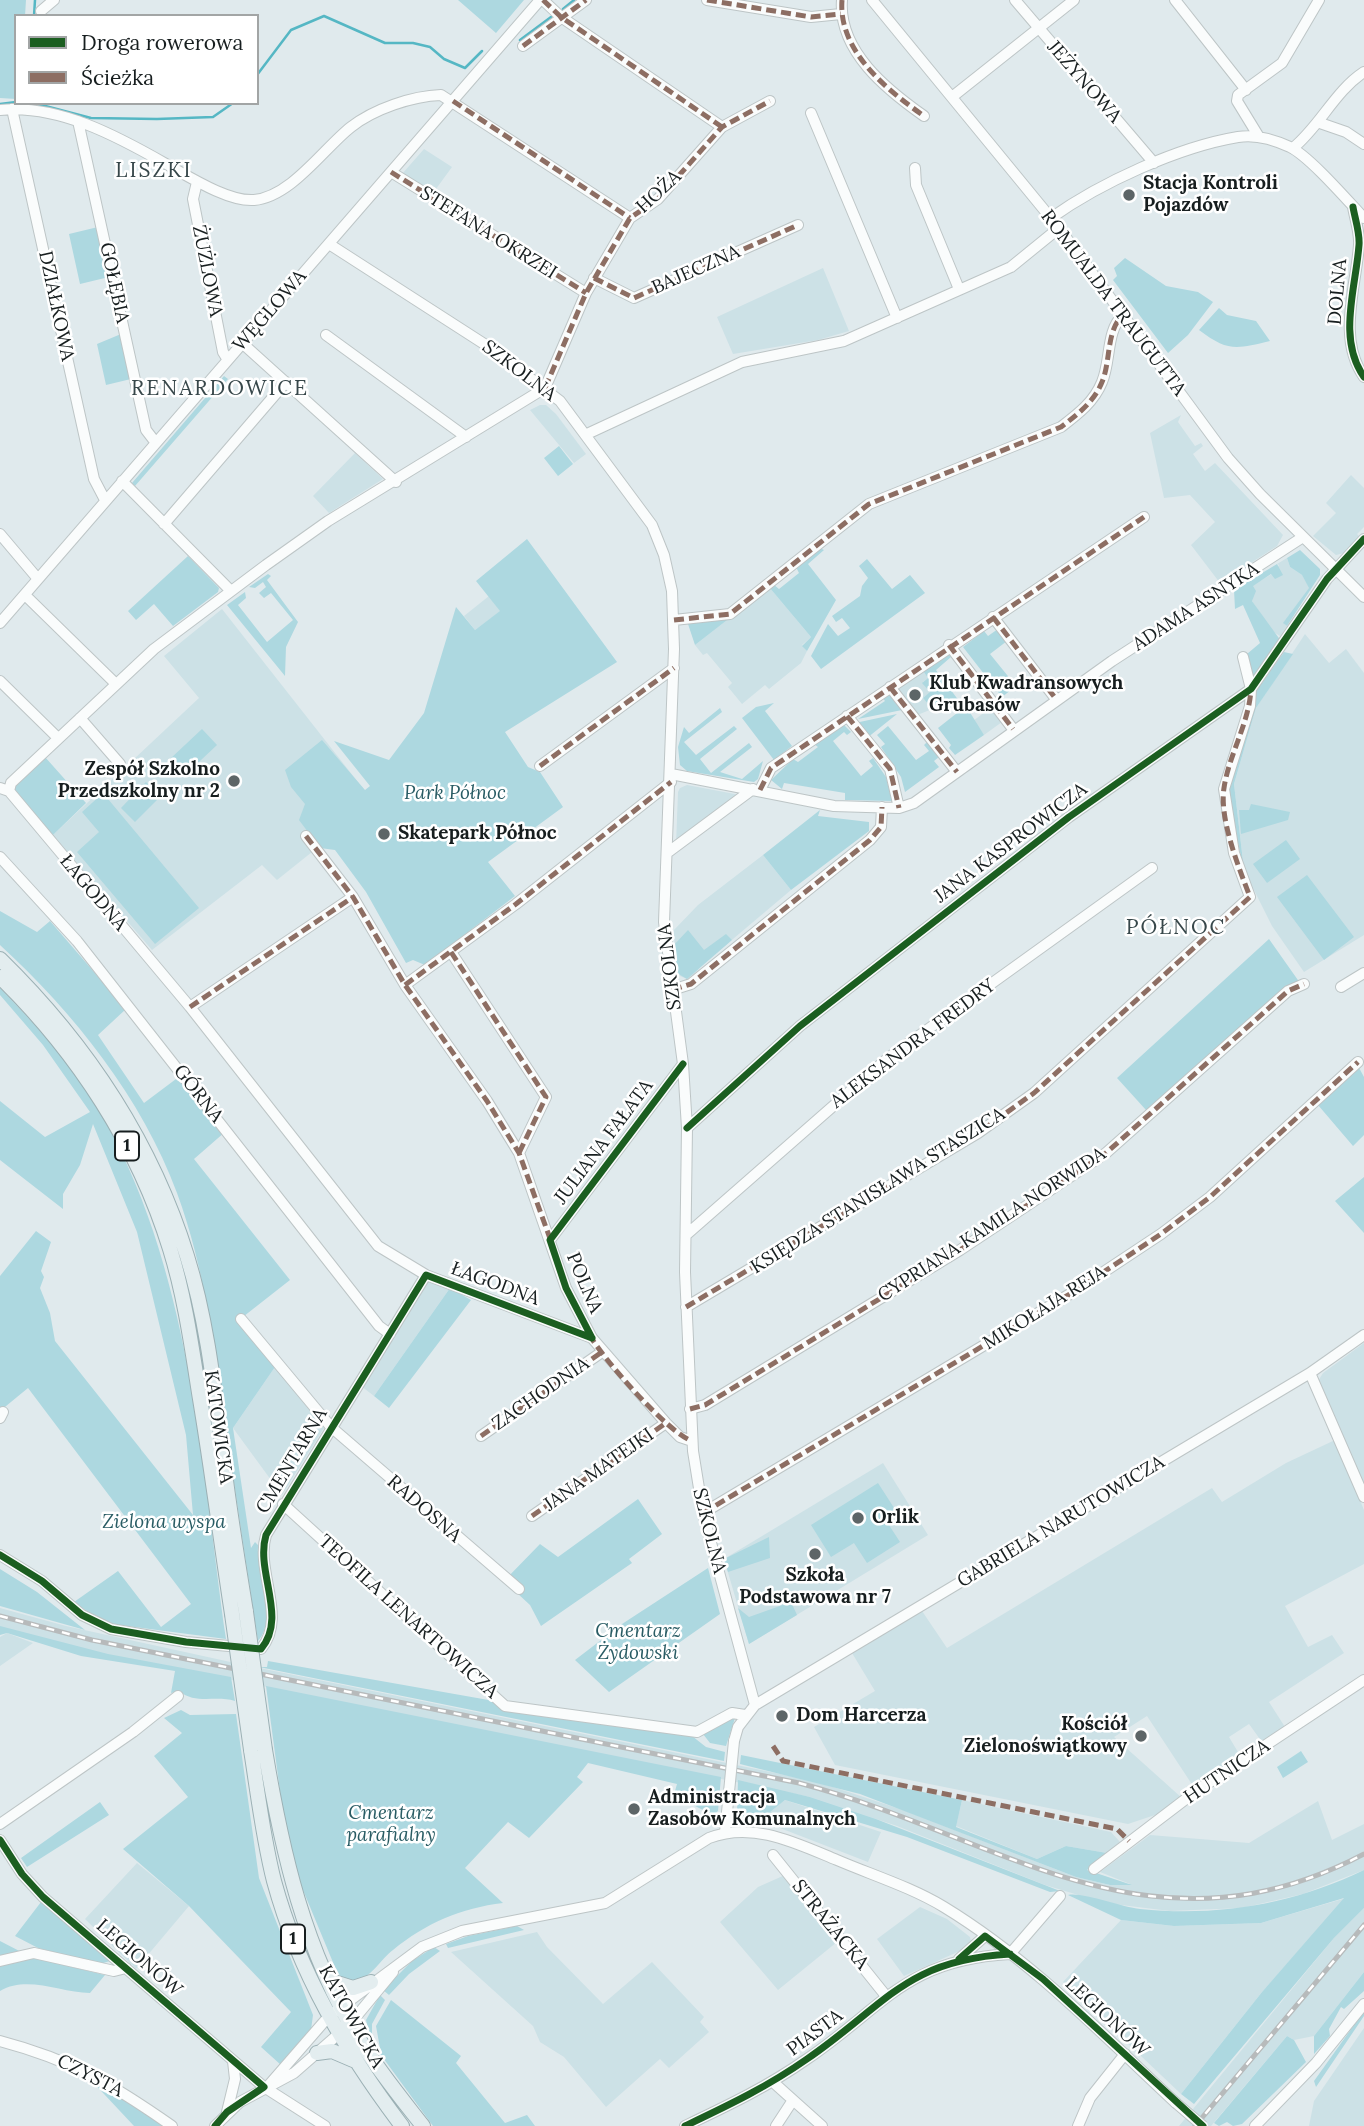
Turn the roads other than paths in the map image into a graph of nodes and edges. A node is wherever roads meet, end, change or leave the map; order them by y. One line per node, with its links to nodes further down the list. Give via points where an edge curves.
1 (54, 0): 11 (street)
2 (541, 0): 13 (street); 19 (street, WĘGLOWA)
3 (586, 0): 13 (street)
4 (707, 0): 12 (street, via 811,17)
5 (842, 0): 12 (street)
6 (872, 0): 18 (street, ROMUALDA TRAUGUTTA)
7 (1015, 0): 14 (street, JEŻYNOWA)
8 (1074, 0): 14 (street)
9 (1175, 0): 17 (street)
10 (1315, 2): 17 (street, via 1301,36 1282,63)
11 (42, 9)
12 (841, 14): 25 (street, via 851,42 870,69)
13 (561, 17): 15 (street); 28 (street)
14 (1038, 28): 18 (street); 32 (street, JEŻYNOWA)
15 (523, 46)
16 (1364, 72): 27 (street)
17 (1246, 90): 29 (street, via 1237,101)
18 (952, 97): 38 (street, ROMUALDA TRAUGUTTA)
19 (453, 101): 34 (street, WĘGLOWA); 35 (street, via 430,95 366,117 268,196 242,198); 37 (street)
20 (770, 101): 28 (street, HOŻA)
21 (30, 106): 22 (street); 26 (street)
22 (12, 109): 23 (street); 59 (street, DZIAŁKOWA, via 94,479)
23 (0, 110)
24 (811, 113): 47 (street)
25 (924, 117)
26 (78, 121): 35 (street, via 132,144); 56 (street, GOŁĘBIA, via 146,430)
27 (1320, 123): 30 (street); 31 (street)
28 (722, 127): 37 (street, HOŻA, via 658,199)
29 (1259, 137): 31 (street); 32 (street, via 1239,136)
30 (1364, 144)
31 (1293, 148): 36 (street)
32 (1154, 163): 38 (street, via 1115,179)
33 (915, 168): 44 (street, via 916,185)
34 (391, 172): 42 (street, WĘGLOWA); 45 (street, STEFANA OKRZEI)
35 (197, 182): 50 (street, ŻUŻLOWA, via 193,199)
36 (1353, 207): 39 (street); 51 (street, DOLNA, via 1359,241 1350,330 1355,361)
37 (630, 218): 43 (street, HOŻA)
38 (1051, 218): 41 (street, ROMUALDA TRAUGUTTA)
39 (1364, 218)
40 (798, 225): 43 (street, BAJECZNA, via 634,298)
41 (1059, 228): 44 (street, via 1011,267); 46 (street, ROMUALDA TRAUGUTTA)
42 (329, 244): 49 (street, WĘGLOWA); 53 (street, SZKOLNA)
43 (594, 278): 45 (street, HOŻA)
44 (958, 289): 47 (street)
45 (586, 293): 53 (street, HOŻA)
46 (1123, 315): 63 (street, ROMUALDA TRAUGUTTA, via 1228,458); 71 (street, via 1112,329 1102,385 1086,408 1062,427 869,504 730,614)
47 (897, 318): 54 (street, via 844,341 742,362)
48 (326, 335): 55 (street)
49 (242, 343): 50 (street, WĘGLOWA); 52 (street)
50 (228, 360): 56 (street, WĘGLOWA)
51 (1364, 377)
52 (286, 382): 58 (street); 61 (street)
53 (545, 388): 54 (street, SZKOLNA); 55 (street)
54 (587, 434): 71 (street, SZKOLNA, via 652,525 664,555)
55 (466, 437): 58 (street)
56 (156, 443): 57 (street, WĘGLOWA)
57 (122, 481): 59 (street, WĘGLOWA); 61 (street)
58 (396, 482): 67 (street, via 328,521)
59 (105, 500): 66 (street, WĘGLOWA)
60 (1144, 517): 70 (street)
61 (164, 524): 67 (street)
62 (0, 534): 66 (street)
63 (1303, 537): 65 (street, ROMUALDA TRAUGUTTA); 80 (street, ADAMA ASNYKA)
64 (1364, 539): 65 (street, JANA KASPROWICZA)
65 (1335, 569): 69 (street, ROMUALDA TRAUGUTTA); 79 (street, JANA KASPROWICZA)
66 (38, 579): 68 (street, WĘGLOWA)
67 (231, 591): 77 (street)
68 (25, 594): 72 (street, WĘGLOWA); 77 (street)
69 (1364, 597)
70 (993, 617): 73 (street); 80 (street)
71 (674, 620): 75 (street, SZKOLNA)
72 (0, 623)
73 (949, 645): 78 (street); 83 (street)
74 (1243, 657): 79 (street)
75 (674, 668): 86 (street); 88 (street, SZKOLNA)
76 (0, 681): 84 (street)
77 (116, 683): 82 (street)
78 (890, 687): 81 (street); 87 (street)
79 (1251, 689): 109 (street, JANA KASPROWICZA, via 1069,817 800,1026); 114 (street, KSIĘDZA STANISŁAWA STASZICA, via 1224,789 1234,853 1250,897 1034,1093 978,1133)
80 (1056, 699): 83 (street, ADAMA ASNYKA)
81 (847, 716): 89 (street, via 771,768); 92 (street, via 890,769)
82 (80, 718): 84 (street); 85 (street)
83 (1013, 729): 87 (street, ADAMA ASNYKA)
84 (58, 738): 90 (street)
85 (120, 764)
86 (540, 766)
87 (957, 772): 92 (street, ADAMA ASNYKA, via 914,803)
88 (671, 778): 89 (street); 94 (street, SZKOLNA); 98 (street)
89 (757, 789): 91 (street, via 834,806); 94 (street)
90 (5, 790): 106 (street, ŁAGODNA)
91 (882, 807): 92 (street); 105 (street, via 881,827 870,840 691,984)
92 (899, 808)
93 (306, 836): 97 (street, POLNA)
94 (667, 853): 105 (street, SZKOLNA, via 664,922)
95 (0, 857): 116 (street, GÓRNA, via 77,942 379,1326)
96 (1152, 868): 111 (street, ALEKSANDRA FREDRY, via 888,1058)
97 (352, 897): 102 (street, POLNA); 106 (street)
98 (451, 952): 102 (street); 110 (street, via 546,1097)
99 (0, 958): 132 (main road, KATOWICKA / 1, via 71,1034 103,1077 132,1125 175,1220 206,1345)
100 (1364, 973): 104 (street)
101 (0, 977): 132 (main road, KATOWICKA / 1, via 48,1028 97,1094 144,1180 170,1248)
102 (405, 985): 110 (street, POLNA)
103 (1304, 985): 121 (street, CYPRIANA KAMILA NORWIDA, via 1287,990 1106,1153 960,1250 705,1405)
104 (1341, 987)
105 (672, 990): 108 (street, SZKOLNA)
106 (190, 1007): 113 (street, ŁAGODNA, via 378,1246)
107 (1357, 1062): 128 (street, MIKOŁAJA REJA, via 1210,1197 1161,1234 1075,1291)
108 (682, 1063): 109 (street, SZKOLNA); 112 (street, JULIANA FAŁATA)
109 (687, 1128): 111 (street, SZKOLNA)
110 (519, 1153): 112 (street, POLNA)
111 (686, 1235): 114 (street, SZKOLNA)
112 (550, 1240): 118 (street, POLNA, via 566,1288)
113 (426, 1275): 116 (street, CMENTARNA); 118 (street, ŁAGODNA)
114 (686, 1307): 121 (street, SZKOLNA)
115 (241, 1319): 123 (street, RADOSNA)
116 (390, 1334): 123 (street, CMENTARNA)
117 (1364, 1335): 120 (street, GABRIELA NARUTOWICZA)
118 (592, 1338): 119 (street, POLNA)
119 (602, 1352): 122 (street, POLNA); 124 (street, ZACHODNIA)
120 (1310, 1373): 126 (street); 135 (street, GABRIELA NARUTOWICZA)
121 (690, 1409): 125 (street, SZKOLNA)
122 (666, 1423): 125 (street, POLNA, via 680,1437); 129 (street, JANA MATEJKI)
123 (331, 1427): 127 (street, CMENTARNA); 131 (street, RADOSNA)
124 (481, 1436)
125 (692, 1441): 128 (street, SZKOLNA)
126 (1364, 1497)
127 (283, 1504): 130 (street, CMENTARNA, via 262,1549 273,1625 261,1648 111,1629 82,1615 42,1581); 136 (street, TEOFILA LENARTOWICZA, via 505,1706 697,1732 732,1713)
128 (703, 1513): 135 (street, SZKOLNA)
129 (531, 1516)
130 (0, 1555)
131 (519, 1589)
132 (239, 1613): 137 (main road, KATOWICKA / 1, bridge)
133 (1364, 1680): 142 (street, HUTNICZA, via 1195,1791)
134 (178, 1696): 138 (street)
135 (755, 1705): 136 (street)
136 (745, 1715): 139 (street, bridge, via 734,1741)
137 (258, 1750): 152 (main road, KATOWICKA / 1, via 308,1935); 157 (main road, KATOWICKA / 1, via 275,1882 294,1941)
138 (0, 1824)
139 (725, 1832): 144 (street, LEGIONÓW, via 764,1833 802,1845 933,1902); 146 (street, LEGIONÓW, via 605,1903 463,1931 438,1938)
140 (0, 1840): 151 (street, LEGIONÓW, via 43,1897)
141 (773, 1855): 154 (street, STRAŻACKA)
142 (1094, 1869)
143 (1060, 1896): 147 (street)
144 (985, 1936): 145 (street, LEGIONÓW); 149 (street, PIASTA)
145 (996, 1944): 147 (street, LEGIONÓW); 148 (street)
146 (412, 1954): 153 (street, LEGIONÓW); 158 (street, LEGIONÓW)
147 (1010, 1954): 148 (street, PIASTA); 162 (street, LEGIONÓW)
148 (984, 1956): 149 (street, PIASTA)
149 (959, 1959): 154 (street, PIASTA, via 920,1973)
150 (0, 1961): 151 (street, via 34,1953 114,1971)
151 (126, 1968): 163 (street, LEGIONÓW)
152 (328, 1980): 153 (main road, via 353,1988); 156 (main road, KATOWICKA / 1)
153 (371, 1982): 156 (street, LEGIONÓW)
154 (886, 1996): 165 (street, PIASTA, via 848,2030)
155 (1364, 2004): 179 (street, via 1316,2063)
156 (341, 2007): 157 (street, LEGIONÓW); 158 (main road, KATOWICKA / 1)
157 (329, 2016): 159 (main road, KATOWICKA / 1); 166 (street, LEGIONÓW)
158 (350, 2024): 159 (street, LEGIONÓW); 173 (main road, KATOWICKA / 1)
159 (338, 2034): 161 (street, LEGIONÓW); 164 (main road, KATOWICKA / 1)
160 (0, 2041): 169 (street, CZYSTA, via 90,2073)
161 (317, 2053): 164 (main road, via 332,2050); 166 (street, LEGIONÓW, via 294,2073)
162 (1125, 2054): 177 (street, via 1090,2098); 178 (street, LEGIONÓW, bridge)
163 (233, 2061): 166 (street, LEGIONÓW); 168 (street, via 235,2079)
164 (354, 2061): 172 (main road, KATOWICKA / 1)
165 (773, 2082): 167 (street); 174 (street, PIASTA)
166 (267, 2086): 168 (street); 171 (street)
167 (793, 2100): 175 (street); 176 (street)
168 (227, 2112): 170 (street)
169 (172, 2126)
170 (215, 2126)
171 (325, 2126)
172 (402, 2126)
173 (423, 2126)
174 (685, 2126)
175 (776, 2126)
176 (822, 2126)
177 (1077, 2126)
178 (1203, 2126)
179 (1255, 2126)

